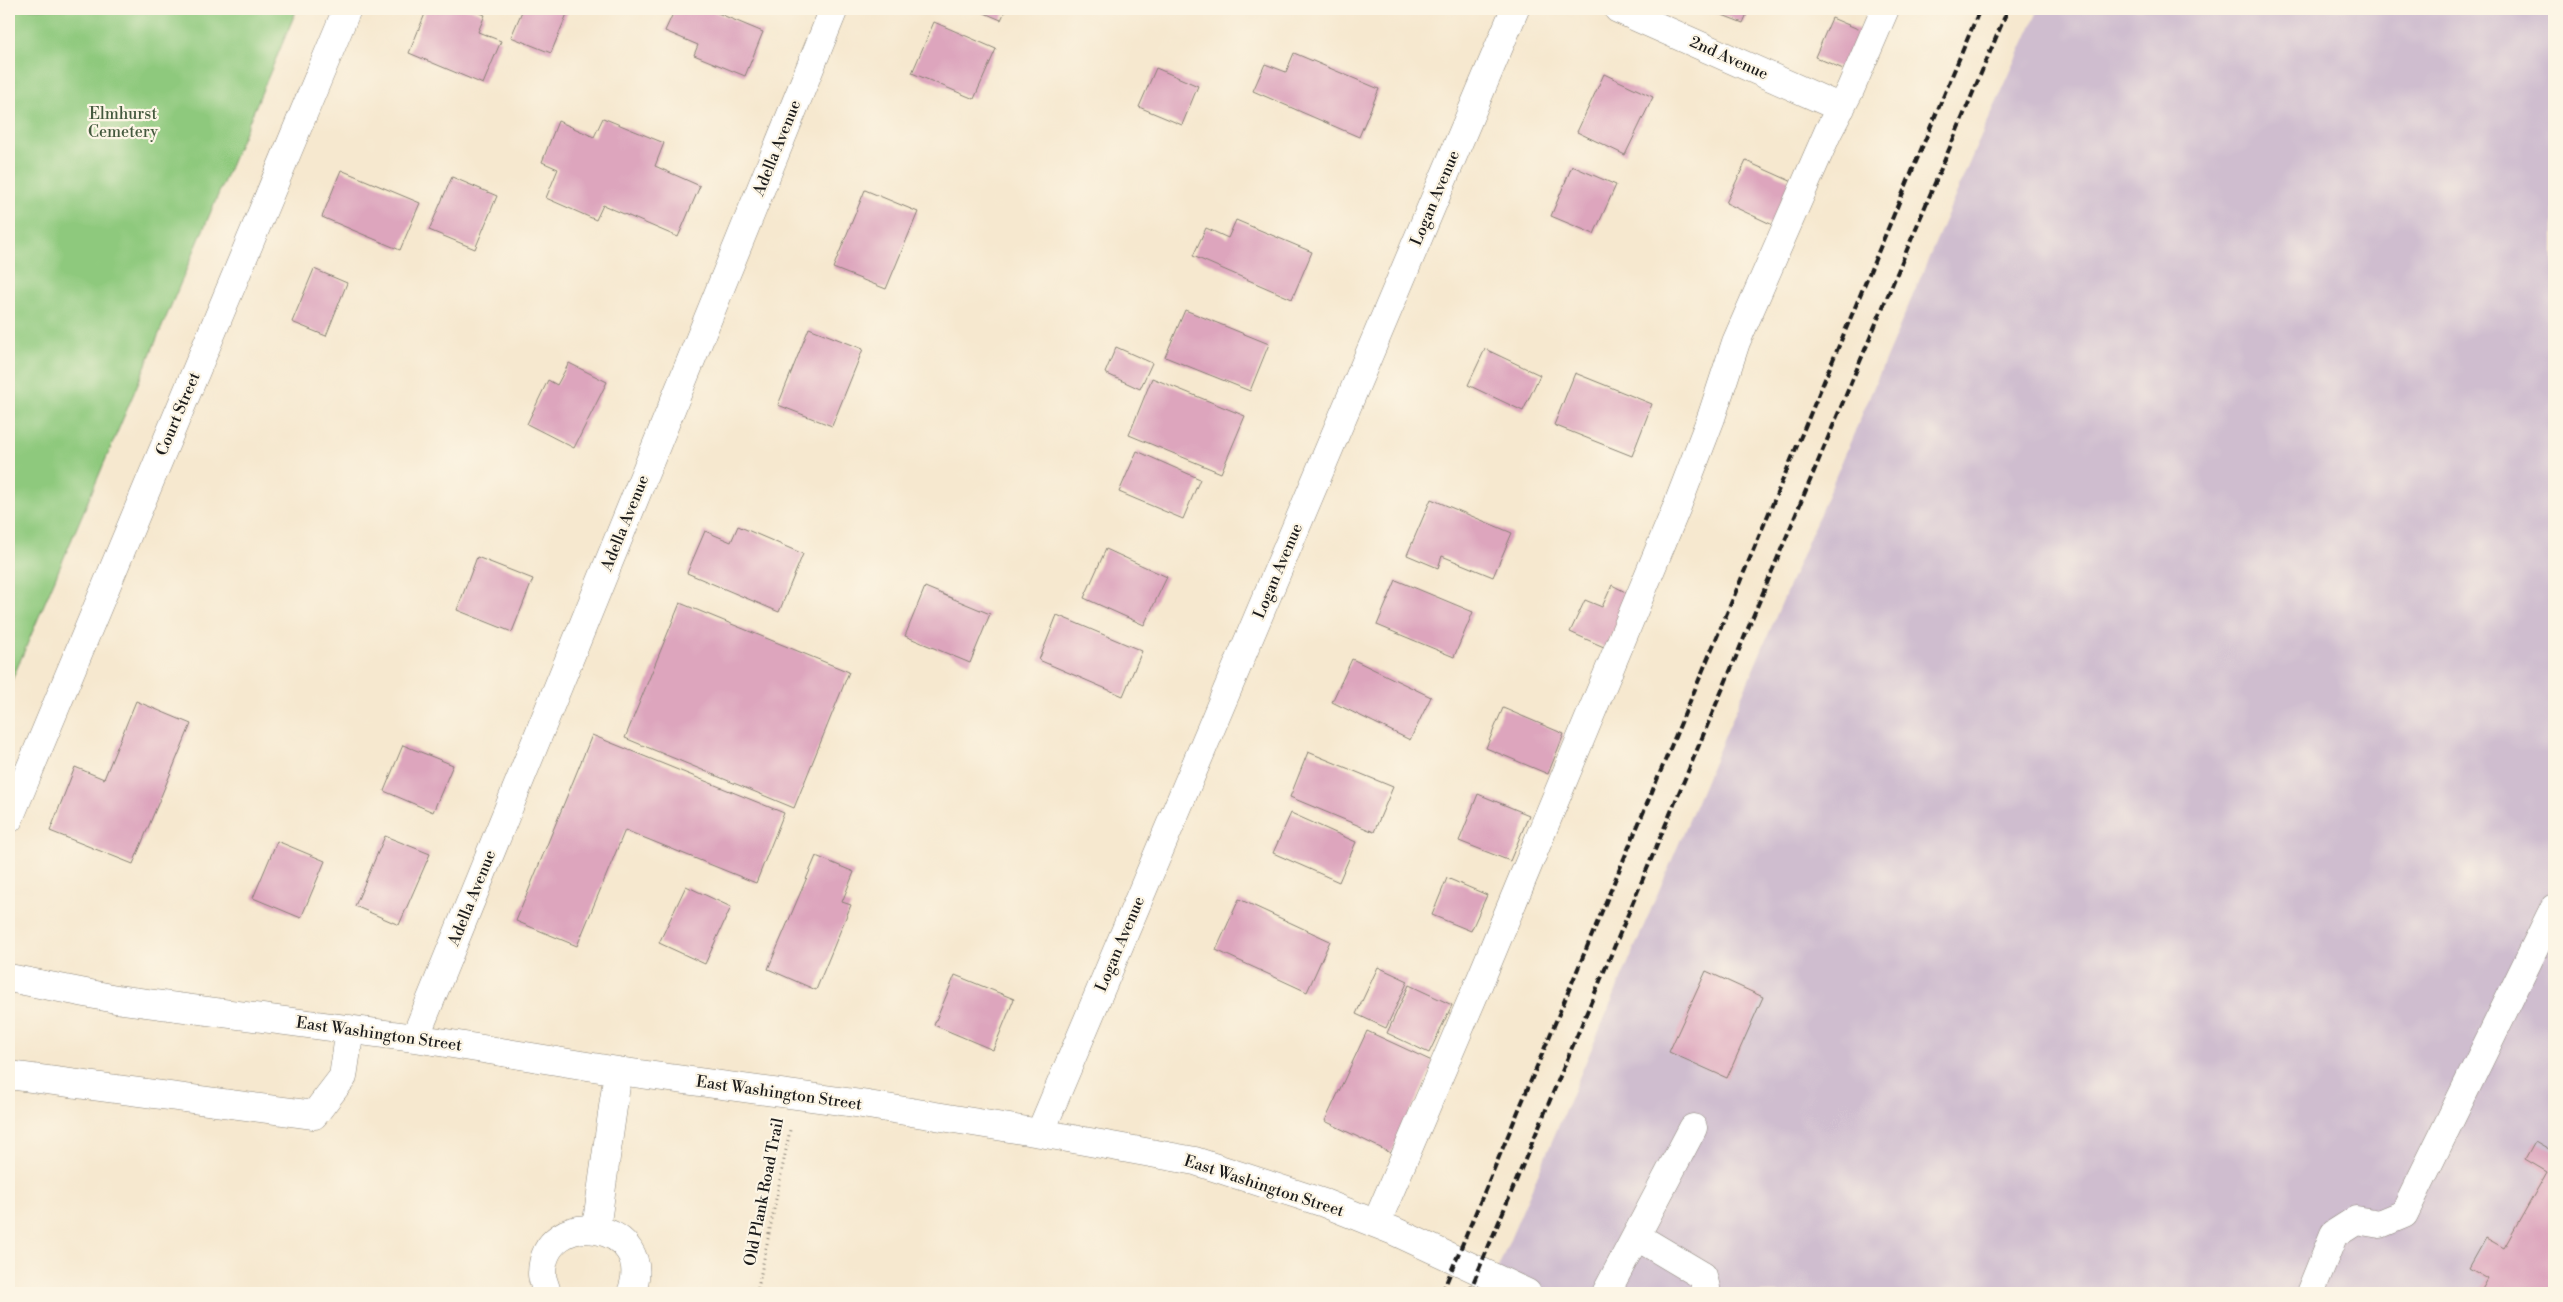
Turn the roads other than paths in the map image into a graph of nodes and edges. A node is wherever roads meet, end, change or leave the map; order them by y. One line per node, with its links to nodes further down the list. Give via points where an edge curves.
1 (348, 9): 7 (street, Court Street)
2 (834, 9): 11 (street, Adella Avenue)
3 (1515, 9): 15 (street, Logan Avenue)
4 (1618, 9): 6 (street, 2nd Avenue)
5 (1885, 9): 6 (street)
6 (1841, 108): 16 (street, via 1736,342 1676,509 1479,985)
7 (9, 819)
8 (2554, 908): 24 (street, via 2404,1214 2380,1224 2356,1220 2334,1234)
9 (9, 978): 10 (street, East Washington Street, via 116,999)
10 (350, 1029): 11 (street, East Washington Street); 13 (street, via 343,1077 314,1115)
11 (415, 1038): 12 (street, East Washington Street)
12 (618, 1071): 15 (street, East Washington Street); 17 (street)
13 (9, 1075)
14 (1693, 1128): 18 (street)
15 (1040, 1133): 16 (street, East Washington Street, via 1194,1161 1324,1203)
16 (1376, 1224): 21 (street, East Washington Street)
17 (596, 1229): 19 (street, via 576,1230 559,1239 547,1255 542,1275); 20 (street, via 612,1234 625,1245 633,1259 635,1276)
18 (1636, 1236): 22 (street); 23 (street, via 1703,1276 1706,1288)
19 (547, 1293)
20 (631, 1293)
21 (1527, 1293)
22 (1606, 1293)
23 (1703, 1293)
24 (2310, 1293)

